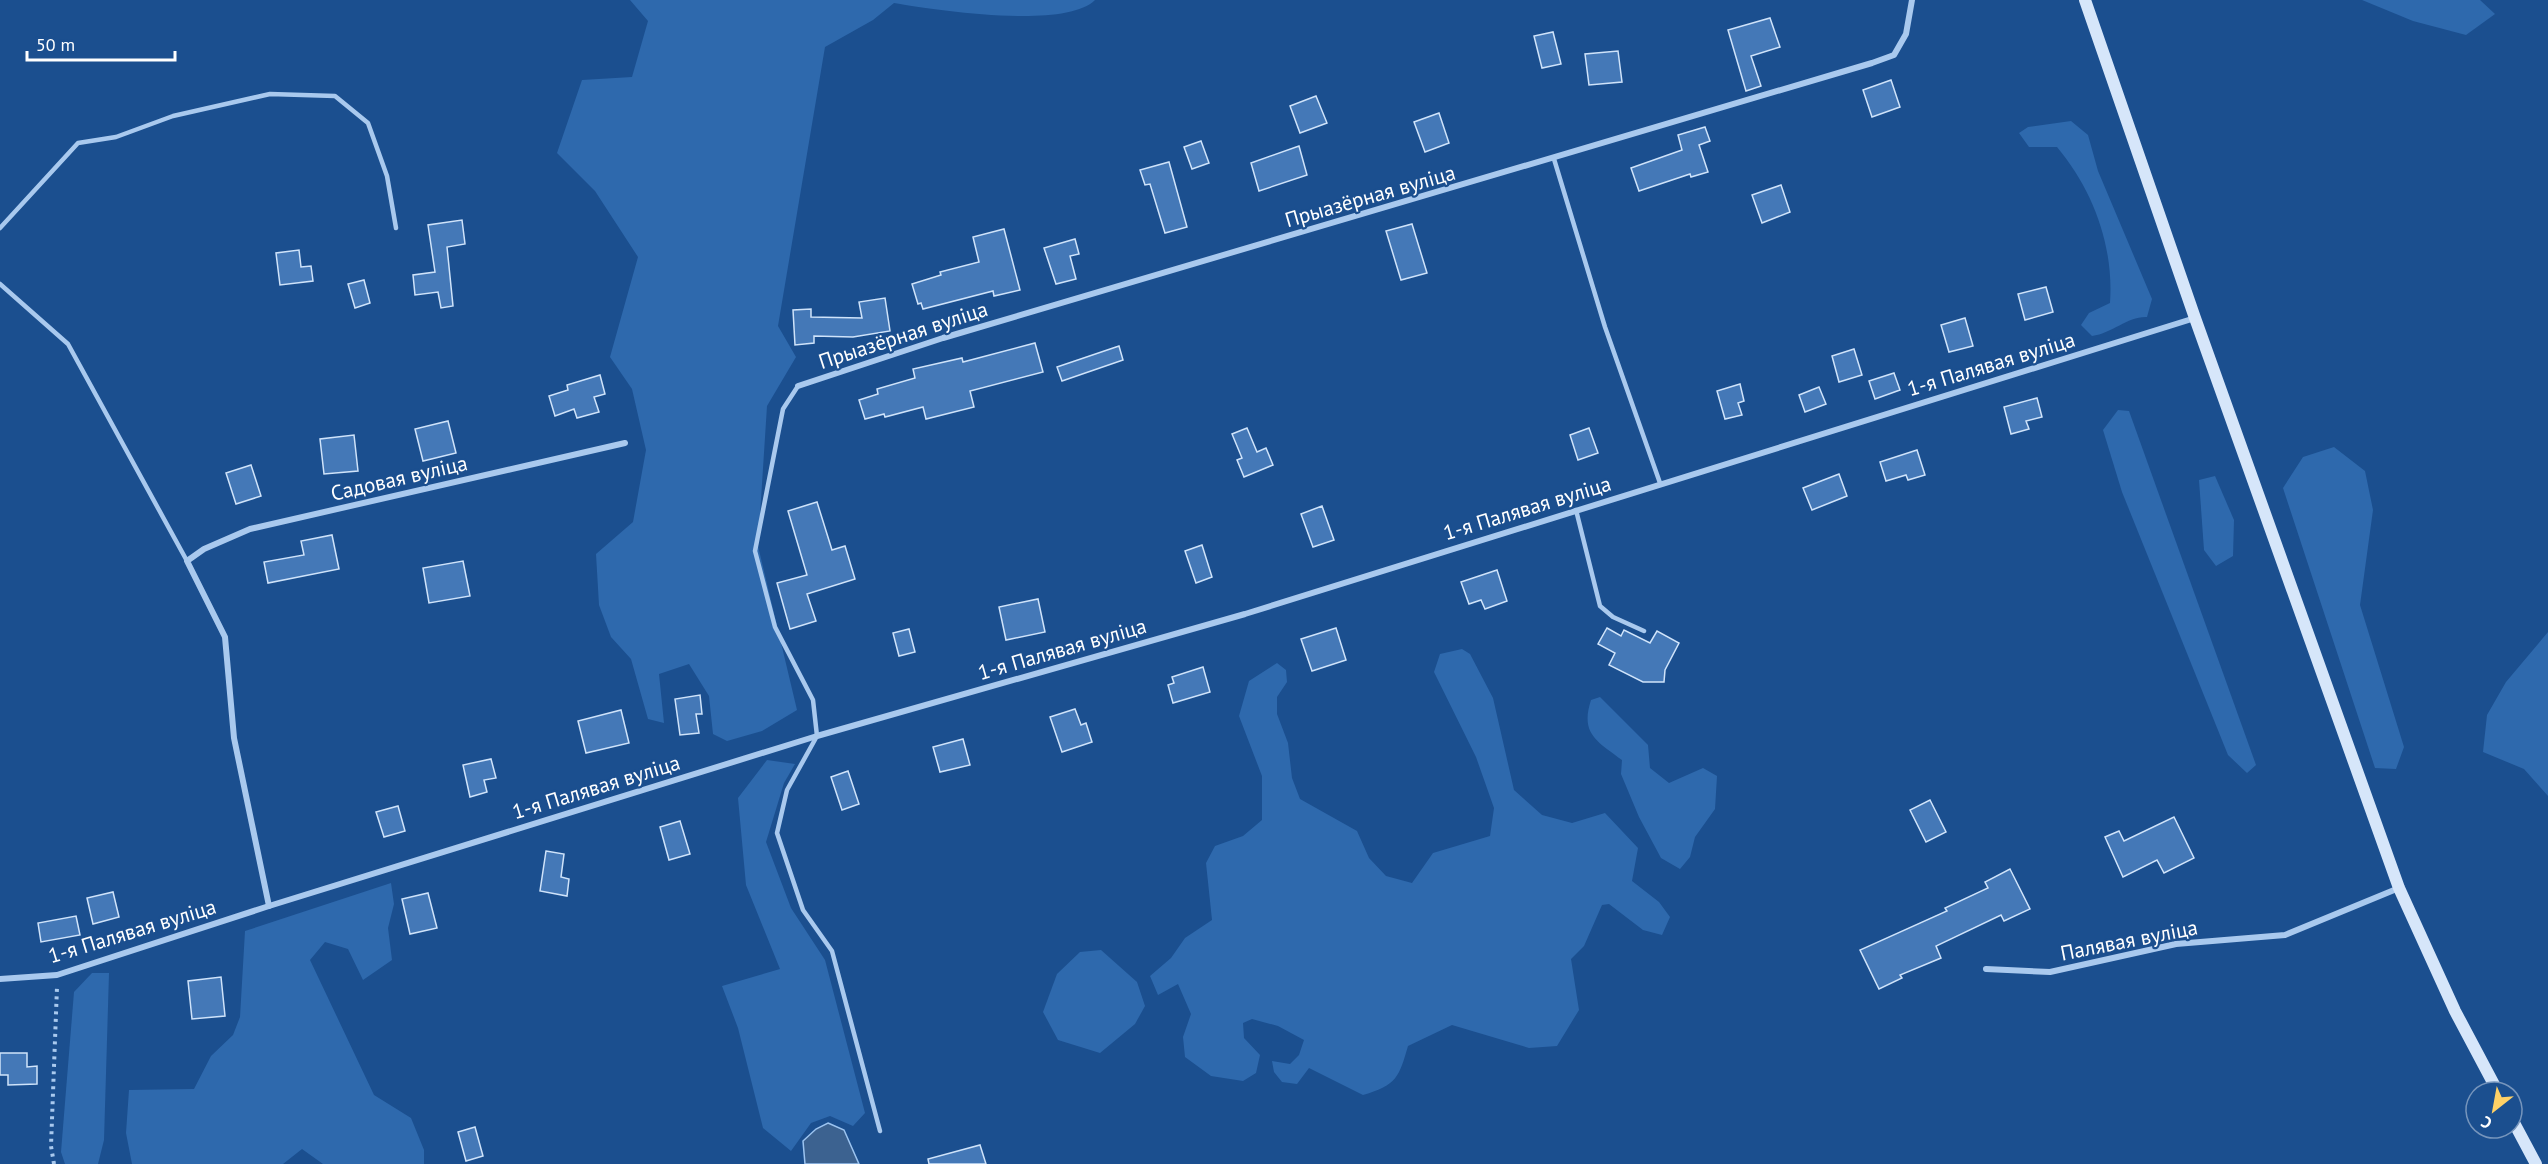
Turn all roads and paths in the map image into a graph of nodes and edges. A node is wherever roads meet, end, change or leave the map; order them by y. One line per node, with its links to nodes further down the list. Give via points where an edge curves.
1 (1912, 0): 3 (street, Прыазёрная вуліца, via 1906,34 1894,56)
2 (2085, 0): 7 (main road)
3 (1554, 159): 8 (street, Прыазёрная вуліца, via 943,338); 10 (lane, via 1605,327)
4 (0, 228): 5 (lane, via 78,143 116,137 173,116 270,94 335,96 369,123 387,176)
5 (396, 228)
6 (0, 284): 12 (lane, via 68,344)
7 (2195, 318): 10 (street, 1-я Палявая вуліца); 15 (main road)
8 (798, 386): 14 (lane, via 783,409 755,551 775,627 813,700)
9 (625, 443): 12 (street, Садовая вуліца, via 250,529 204,549)
10 (1660, 483): 11 (street, 1-я Палявая вуліца)
11 (1576, 510): 13 (lane, via 1600,606 1613,617); 14 (street, 1-я Палявая вуліца, via 1245,614)
12 (187, 561): 16 (street, via 225,637 234,738)
13 (1644, 631)
14 (817, 736): 16 (street, 1-я Палявая вуліца); 21 (lane, via 787,790 777,833 803,910 832,951)
15 (2400, 888): 17 (street, Палявая вуліца, via 2285,935 2176,944 2050,972); 20 (main road, via 2455,1011)
16 (269, 906): 18 (street, 1-я Палявая вуліца)
17 (1986, 969)
18 (57, 975): 19 (street, 1-я Палявая вуліца); 23 (path, via 51,1146)
19 (0, 980)
20 (2492, 1080)
21 (880, 1131)
22 (2523, 1140): 24 (main road)
23 (54, 1164)
24 (2536, 1164)

